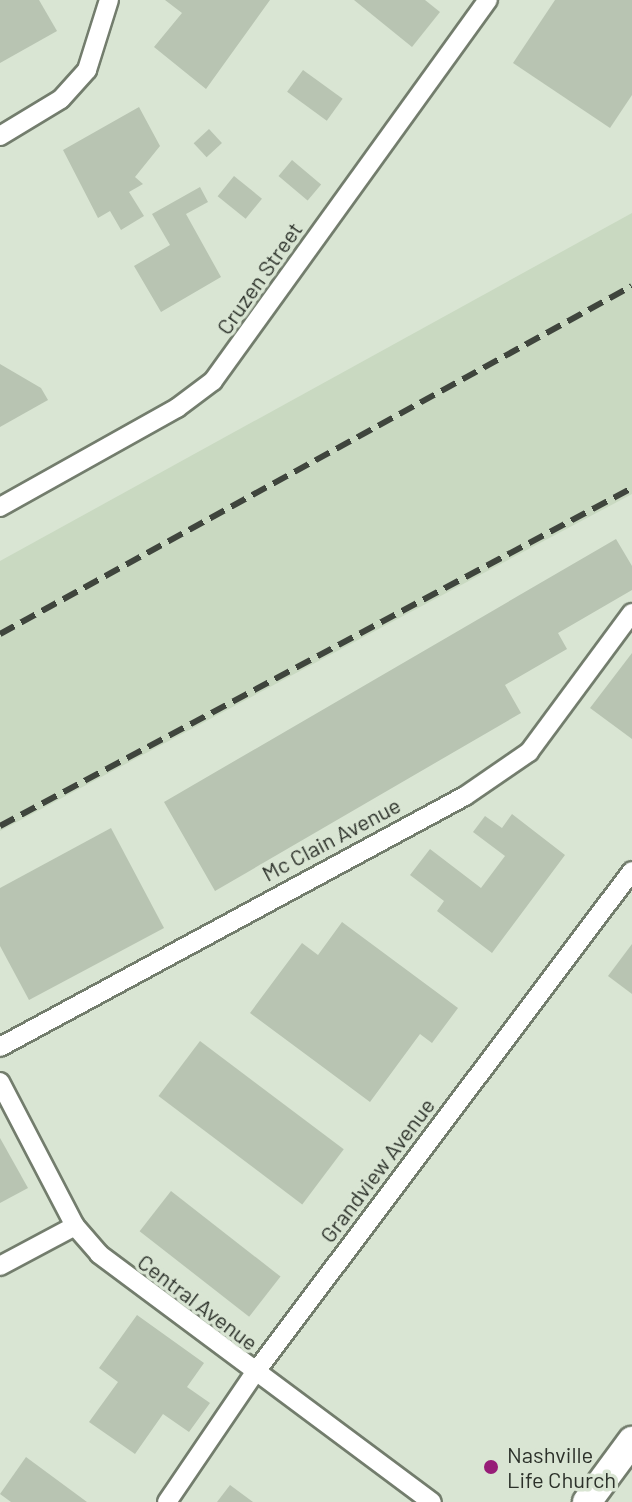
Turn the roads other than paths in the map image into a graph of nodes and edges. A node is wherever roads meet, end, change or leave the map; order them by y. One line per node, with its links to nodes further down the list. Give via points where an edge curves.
1 (109, 0): 3 (street, via 87,70 61,99)
2 (488, 0): 4 (street, Cruzen Street, via 213,381 177,408)
3 (0, 136)
4 (0, 507)
5 (632, 613): 7 (street, Mc Clain Avenue, via 529,752 465,796)
6 (632, 871): 11 (street, Grandview Avenue)
7 (0, 1047)
8 (0, 1082): 9 (street, Central Avenue)
9 (75, 1226): 10 (street); 11 (street, Central Avenue, via 136,1287)
10 (0, 1266)
11 (254, 1374): 13 (street, Grandview Avenue); 14 (street, Central Avenue)
12 (632, 1441): 15 (main road)
13 (167, 1502)
14 (432, 1502)
15 (587, 1502)

